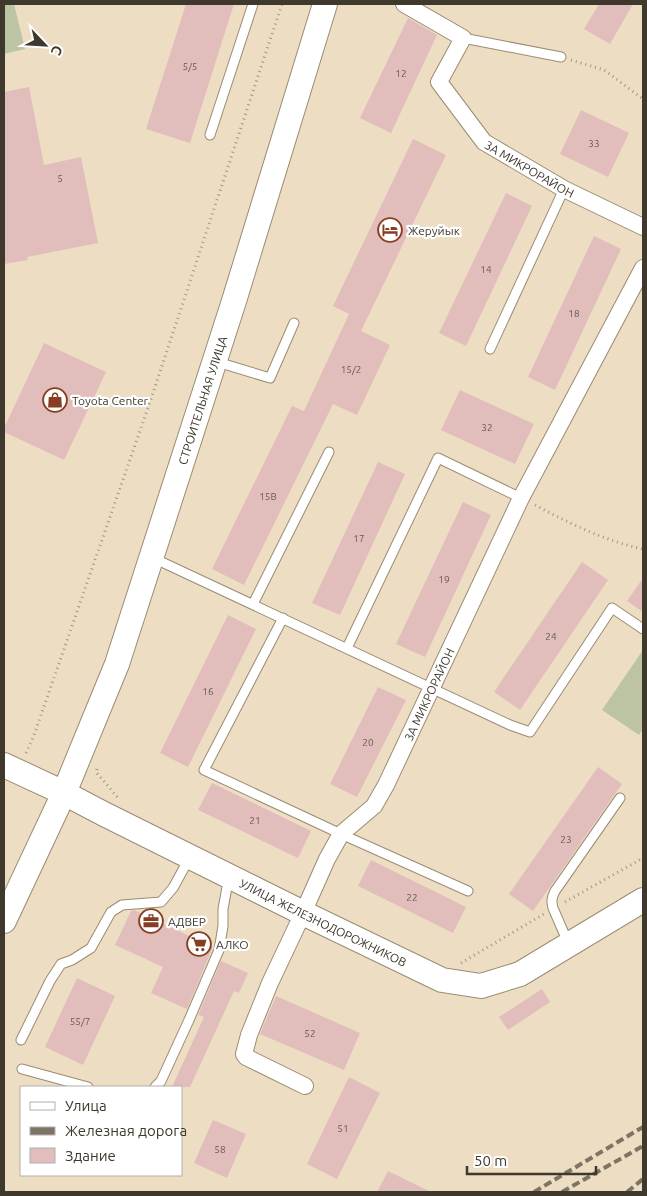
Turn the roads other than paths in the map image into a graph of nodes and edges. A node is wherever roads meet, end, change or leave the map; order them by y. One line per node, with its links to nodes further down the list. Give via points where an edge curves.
1 (254, 4): 6 (lane)
2 (325, 4): 12 (main road, СТРОИТЕЛЬНАЯ УЛИЦА)
3 (404, 4): 4 (street)
4 (463, 38): 5 (lane); 7 (street, 3А МИКРОРАЙОН, via 439,82 484,142)
5 (561, 57)
6 (210, 135)
7 (564, 189): 8 (street, 3А МИКРОРАЙОН); 11 (lane)
8 (643, 227)
9 (643, 268): 14 (street, 3А МИКРОРАЙОН)
10 (294, 322): 12 (lane, via 270,378)
11 (490, 349)
12 (214, 361): 15 (main road, СТРОИТЕЛЬНАЯ УЛИЦА)
13 (329, 452): 16 (lane)
14 (521, 498): 19 (lane, via 438,458); 20 (street, 3А МИКРОРАЙОН)
15 (151, 557): 16 (lane); 22 (main road, СТРОИТЕЛЬНАЯ УЛИЦА, via 117,664)
16 (253, 604): 17 (lane)
17 (283, 618): 19 (lane); 24 (lane, via 204,770)
18 (643, 629): 20 (lane, via 612,608 530,732)
19 (347, 648): 20 (lane)
20 (432, 688): 24 (street, 3А МИКРОРАЙОН, via 374,806)
21 (12, 758): 22 (main road, УЛИЦА ЖЕЛЕЗНОДОРОЖНИКОВ)
22 (64, 793): 25 (main road, УЛИЦА ЖЕЛЕЗНОДОРОЖНИКОВ); 30 (main road, СТРОИТЕЛЬНАЯ УЛИЦА)
23 (620, 798): 31 (lane, via 552,897)
24 (341, 834): 27 (lane); 29 (street, 3А МИКРОРАЙОН)
25 (190, 857): 26 (main road, УЛИЦА ЖЕЛЕЗНОДОРОЖНИКОВ); 32 (lane, via 162,902 122,905 110,912 91,948 60,964)
26 (229, 876): 29 (main road, УЛИЦА ЖЕЛЕЗНОДОРОЖНИКОВ); 35 (lane, via 219,950)
27 (468, 891)
28 (643, 900): 31 (main road, УЛИЦА ЖЕЛЕЗНОДОРОЖНИКОВ)
29 (303, 913): 31 (main road, УЛИЦА ЖЕЛЕЗНОДОРОЖНИКОВ, via 442,980 481,986 520,974); 36 (street, 3А МИКРОРАЙОН, via 270,983 244,1054)
30 (4, 921)
31 (569, 945)
32 (21, 1040)
33 (22, 1069): 34 (lane)
34 (84, 1086)
35 (156, 1086)
36 (305, 1086)

